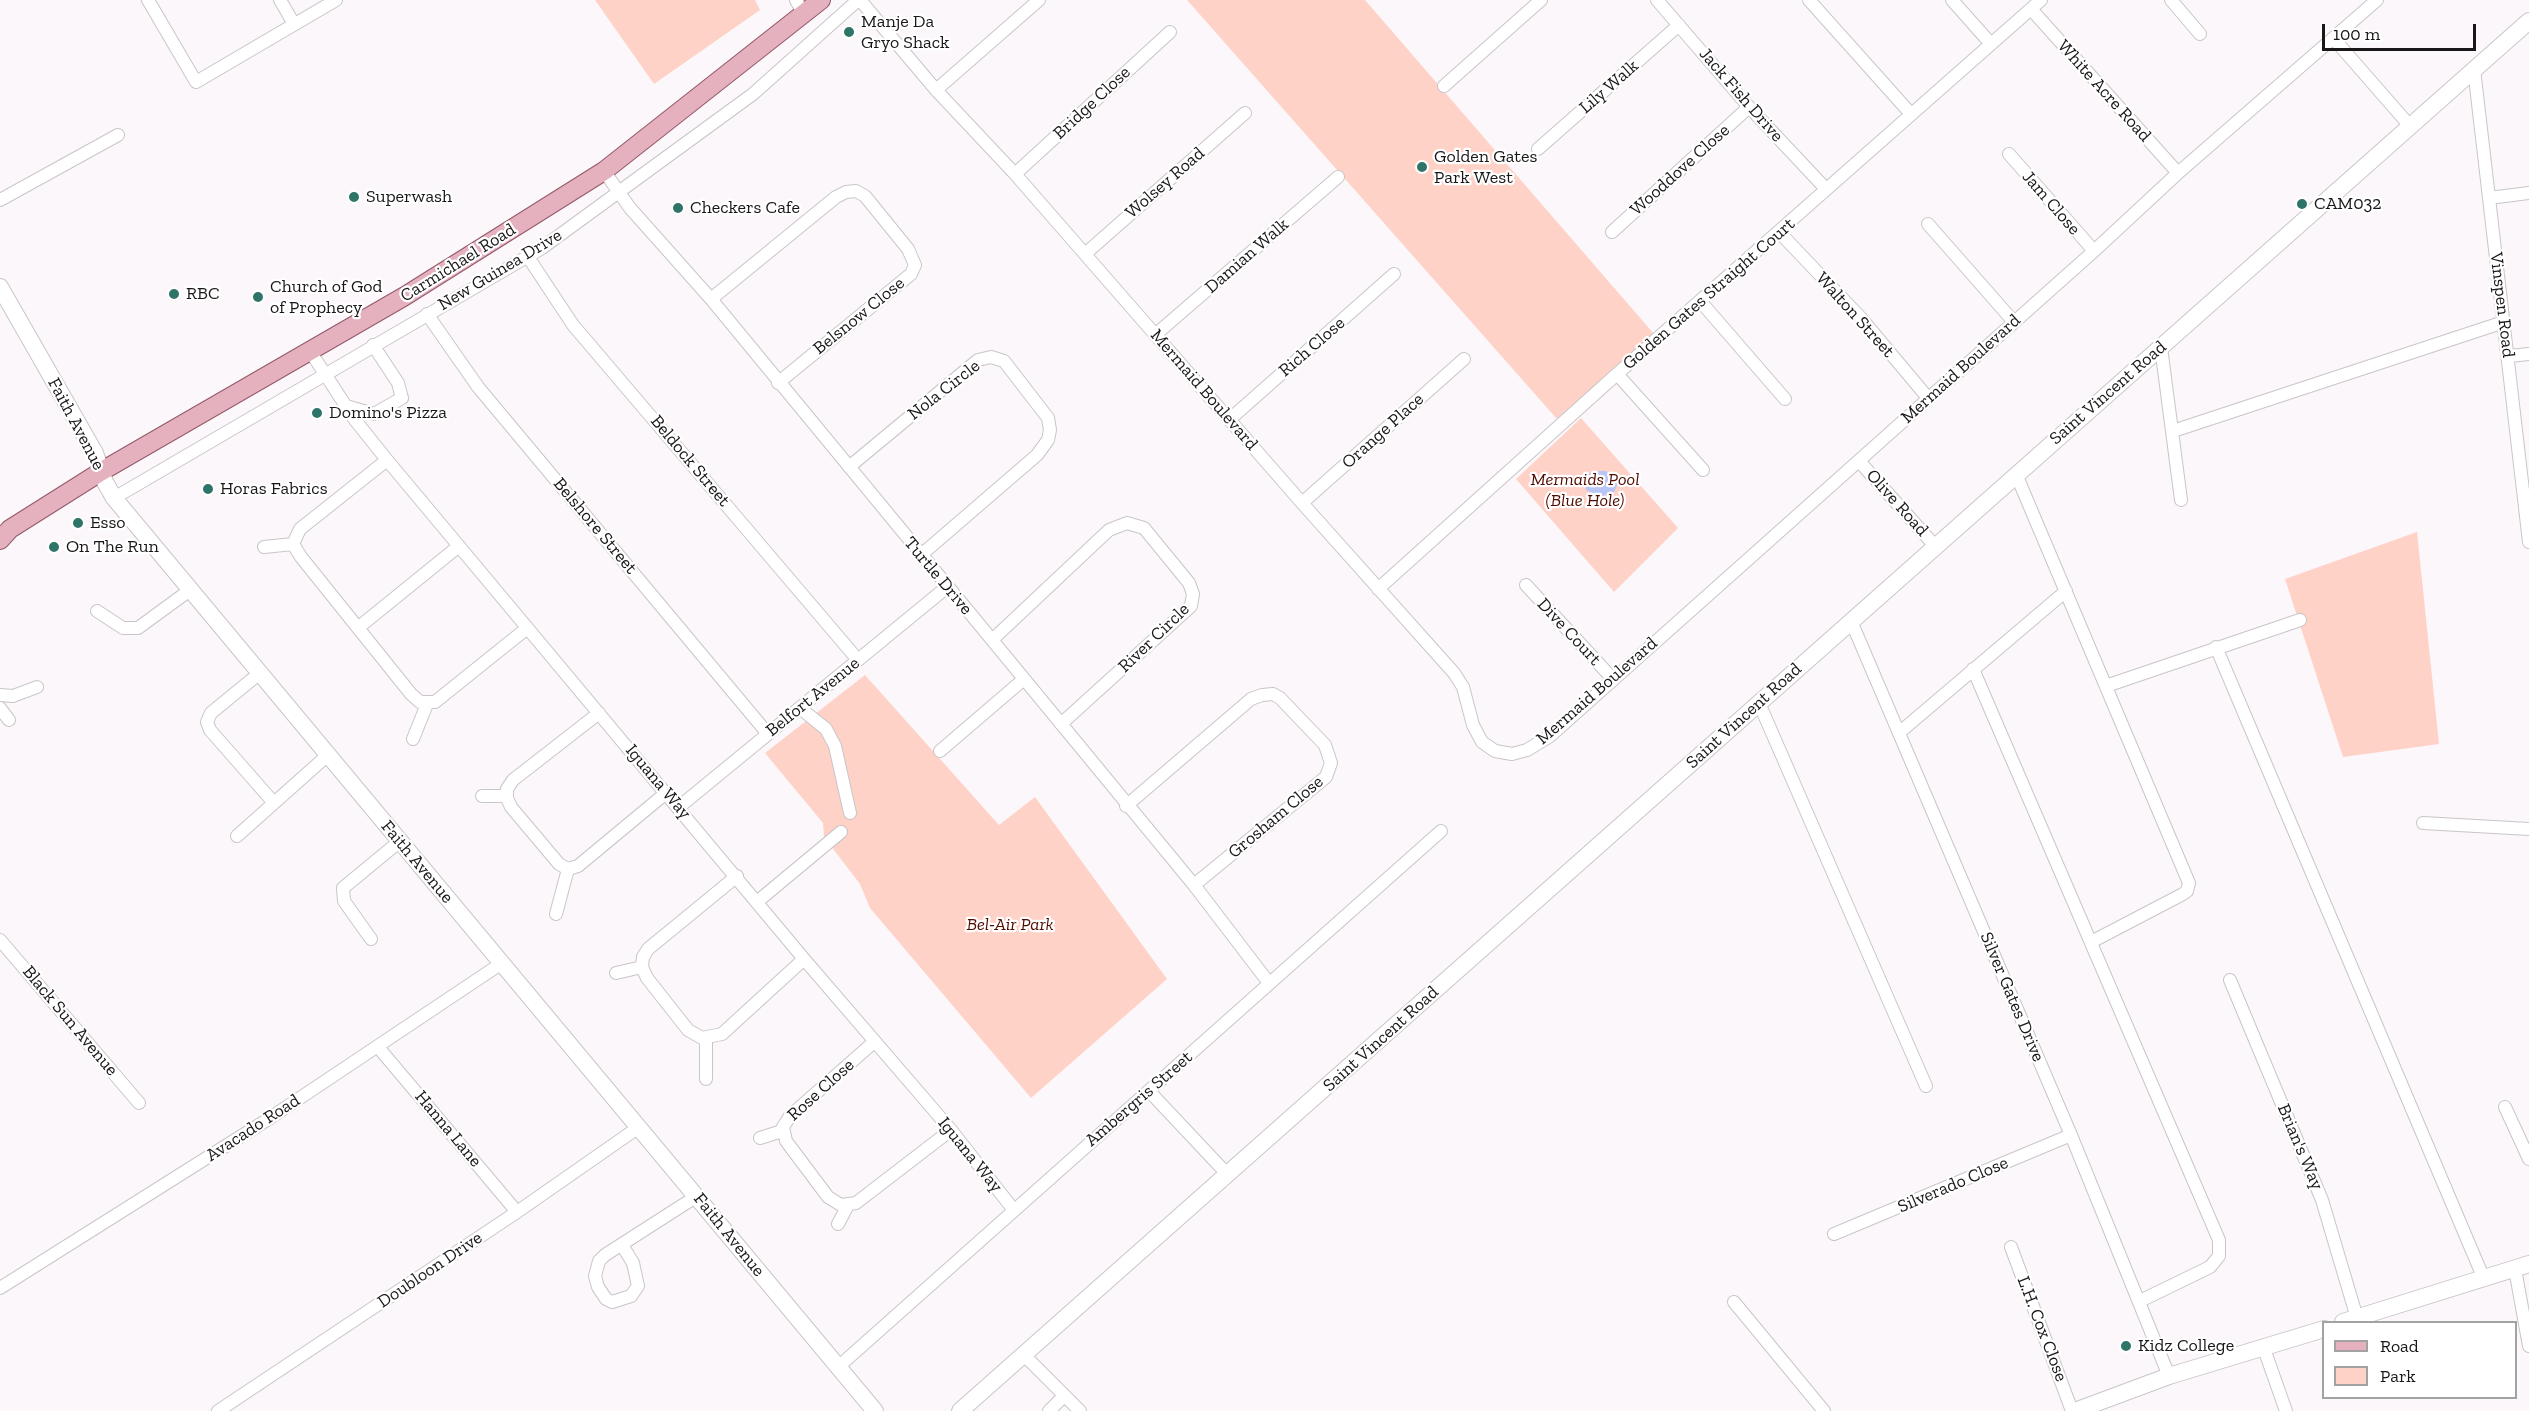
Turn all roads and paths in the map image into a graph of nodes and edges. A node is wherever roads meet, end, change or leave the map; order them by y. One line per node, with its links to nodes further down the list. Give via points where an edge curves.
1 (148, 0): 17 (street, via 196,82)
2 (280, 0): 17 (street)
3 (336, 0): 17 (street)
4 (821, 0): 14 (main road, Carmichael Road)
5 (859, 0): 25 (street, Mermaid Boulevard); 38 (street, New Guinea Drive, via 753,94)
6 (1040, 0): 25 (street)
7 (1540, 0): 24 (street)
8 (1657, 0): 18 (street, Jack Fish Drive)
9 (1809, 0): 28 (street)
10 (1952, 0): 22 (street)
11 (2041, 0): 15 (street, Golden Gates Straight Court)
12 (2171, 0): 20 (street)
13 (2377, 0): 21 (street, Mermaid Boulevard)
14 (800, 7): 33 (main road, Carmichael Road)
15 (2031, 9): 22 (street, Golden Gates Straight Court); 34 (street, White Acre Road)
16 (2529, 21): 23 (street, Saint Vincent Road)
17 (294, 24)
18 (1679, 26): 26 (street, Jack Fish Drive); 31 (street, Lily Walk)
19 (1170, 32): 35 (street, Bridge Close)
20 (2200, 34)
21 (2334, 39): 29 (street); 34 (street, Mermaid Boulevard)
22 (1991, 45): 28 (street, Golden Gates Straight Court)
23 (2474, 69): 29 (street, Saint Vincent Road); 40 (street, Vinspen Road)
24 (1444, 86)
25 (936, 90): 35 (street, Mermaid Boulevard)
26 (1749, 107): 37 (street, Jack Fish Drive); 43 (street, Wooddove Close)
27 (1245, 113): 46 (street, Wolsey Road)
28 (1911, 114): 37 (street, Golden Gates Straight Court)
29 (2410, 126): 57 (street, Saint Vincent Road)
30 (118, 135): 41 (street)
31 (1538, 149)
32 (2008, 154): 45 (street, Jam Close)
33 (604, 171): 38 (street, Turtle Drive); 58 (main road, Carmichael Road)
34 (2178, 173): 45 (street, Mermaid Boulevard)
35 (1015, 174): 46 (street, Mermaid Boulevard)
36 (1338, 177): 55 (street, Damian Walk)
37 (1826, 189): 44 (street, Golden Gates Straight Court)
38 (618, 193): 47 (street, New Guinea Drive); 50 (street, Turtle Drive)
39 (2529, 193): 40 (street)
40 (2488, 198): 54 (street, Vinspen Road)
41 (0, 200)
42 (1928, 224): 53 (street)
43 (1612, 232)
44 (1780, 233): 51 (street, Golden Gates Straight Court); 65 (street, Walton Street, via 1861,318)
45 (2094, 251): 53 (street, Mermaid Boulevard)
46 (1085, 254): 55 (street, Mermaid Boulevard)
47 (528, 257): 52 (street, New Guinea Drive); 98 (street, Beldock Street, via 573,325)
48 (1394, 274): 68 (street, Rich Close)
49 (0, 287): 74 (street, Faith Avenue)
50 (711, 299): 64 (street, Turtle Drive); 64 (street, Belsnow Close, via 836,196 846,192 856,191 865,196 908,249 915,265 911,274)
51 (1701, 302): 63 (street, Golden Gates Straight Court); 66 (street)
52 (427, 314): 56 (street, New Guinea Drive); 114 (street, Belshore Street, via 478,387)
53 (2014, 322): 65 (street, Mermaid Boulevard)
54 (2504, 322): 60 (street, Vinspen Road); 69 (street)
55 (1155, 335): 68 (street, Mermaid Boulevard)
56 (373, 345): 62 (street, New Guinea Drive); 67 (street, via 398,383 402,398 374,414)
57 (2161, 347): 69 (street); 75 (street, Saint Vincent Road)
58 (310, 351): 62 (street, Iguana Way); 74 (main road, Carmichael Road)
59 (2529, 354): 60 (street)
60 (2509, 356): 80 (street, Vinspen Road)
61 (1464, 358): 78 (street, Orange Place)
62 (324, 374): 67 (street, Iguana Way); 76 (street, New Guinea Drive)
63 (1617, 374): 73 (street); 88 (street, Golden Gates Straight Court)
64 (778, 382): 72 (street, Turtle Drive)
65 (1928, 398): 71 (street, Mermaid Boulevard)
66 (1785, 399)
67 (345, 406): 70 (street, Iguana Way)
68 (1229, 420): 78 (street, Mermaid Boulevard)
69 (2173, 431): 77 (street)
70 (387, 460): 81 (street, via 300,529); 82 (street, Iguana Way)
71 (1859, 461): 83 (street, Olive Road); 101 (street, Mermaid Boulevard)
72 (849, 467): 85 (street, Turtle Drive); 85 (street, Nola Circle, via 978,360 994,357 1004,361 1048,418 1048,440 1037,455)
73 (1703, 470)
74 (102, 471): 76 (street, Faith Avenue); 79 (main road, Carmichael Road)
75 (2016, 474): 83 (street, Saint Vincent Road); 90 (street)
76 (114, 498): 89 (street, Faith Avenue)
77 (2181, 500)
78 (1302, 503): 88 (street, Mermaid Boulevard)
79 (3, 533)
80 (2529, 542)
81 (293, 544): 84 (street); 94 (street)
82 (459, 546): 94 (street); 95 (street, Iguana Way)
83 (1935, 546): 93 (street, Saint Vincent Road)
84 (264, 548)
85 (921, 555): 87 (street, Turtle Drive)
86 (1526, 585): 101 (street, Dive Court)
87 (947, 587): 96 (street, Turtle Drive); 98 (street, Belfort Avenue)
88 (1378, 589): 101 (street, Mermaid Boulevard, via 1454,673 1466,694 1475,732 1495,751 1520,752 1543,741)
89 (190, 590): 91 (street, via 138,628 123,628); 100 (street, Faith Avenue)
90 (2066, 591): 99 (street); 103 (street)
91 (97, 611)
92 (2300, 620): 97 (street)
93 (1851, 621): 106 (street, Saint Vincent Road); 113 (street, Silver Gates Drive)
94 (359, 627): 107 (street, via 411,694)
95 (526, 629): 107 (street, via 435,702); 110 (street, Iguana Way)
96 (992, 640): 102 (street, Turtle Drive); 112 (street, River Circle, via 1114,527 1137,524 1158,545 1189,583 1193,594 1191,606)
97 (2216, 647): 103 (street); 169 (street)
98 (858, 660): 109 (street, Belfort Avenue)
99 (1973, 669): 113 (street); 138 (street)
100 (261, 672): 117 (street, Faith Avenue); 121 (street, via 211,714 207,722)
101 (1612, 678)
102 (1024, 679): 112 (street, Turtle Drive); 116 (street)
103 (2106, 686): 138 (street, via 2189,886 2183,894)
104 (37, 687): 105 (street, via 13,696)
105 (0, 695)
106 (1759, 703): 149 (street); 159 (street, Saint Vincent Road)
107 (427, 704): 115 (street)
108 (0, 708): 111 (street)
109 (800, 708): 114 (street, Belfort Avenue); 124 (street, via 826,729 835,746)
110 (599, 713): 118 (street, Iguana Way); 120 (street, via 513,780)
111 (9, 720)
112 (1061, 724): 122 (street, Turtle Drive)
113 (1900, 732): 156 (street, Silver Gates Drive)
114 (768, 734): 123 (street, Belfort Avenue)
115 (413, 739)
116 (940, 751)
117 (329, 753): 121 (street); 130 (street, Faith Avenue)
118 (666, 793): 123 (street, Iguana Way); 131 (street, via 578,866)
119 (482, 796): 120 (street)
120 (507, 796): 131 (street, via 559,864)
121 (274, 803): 129 (street)
122 (1126, 806): 133 (street, Turtle Drive); 133 (street, Grosham Close, via 1251,699 1262,695 1280,698 1325,745 1331,764 1326,777)
123 (679, 807): 132 (street, Iguana Way)
124 (850, 813)
125 (2423, 823): 126 (street)
126 (2529, 829)
127 (1442, 831): 144 (street, Ambergris Street)
128 (841, 832): 134 (street)
129 (237, 836)
130 (400, 841): 136 (street, via 343,888 344,901); 140 (street, Faith Avenue)
131 (568, 869): 135 (street)
132 (737, 876): 134 (street, Iguana Way); 141 (street, via 648,949)
133 (1194, 885): 144 (street, Turtle Drive)
134 (758, 901): 139 (street, Iguana Way)
135 (556, 914)
136 (371, 939)
137 (0, 940): 151 (street, Black Sun Avenue)
138 (2093, 941): 171 (street, via 2220,1246 2219,1256 2210,1268)
139 (804, 959): 145 (street, via 725,1031); 146 (street, Iguana Way)
140 (502, 963): 147 (street, Avacado Road); 153 (street, Faith Avenue)
141 (642, 967): 142 (street); 145 (street, via 688,1030)
142 (616, 973)
143 (2230, 980): 173 (street, Brian's Way, via 2322,1200)
144 (1269, 983): 150 (street, Ambergris Street)
145 (706, 1038): 148 (street)
146 (874, 1042): 154 (street, Iguana Way); 155 (street, Rose Close, via 787,1119)
147 (378, 1047): 163 (street, Hanna Lane); 170 (street, Avacado Road)
148 (706, 1079)
149 (1926, 1086)
150 (1149, 1091): 159 (street); 162 (street, Ambergris Street)
151 (140, 1103)
152 (2505, 1107): 158 (street)
153 (639, 1126): 160 (street, Faith Avenue); 163 (street, Doubloon Drive)
154 (951, 1130): 161 (street, via 862,1199); 162 (street, Iguana Way)
155 (782, 1131): 157 (street); 161 (street, Rose Close, via 828,1197)
156 (2071, 1136): 165 (street, Silverado Close); 171 (street, Silver Gates Drive)
157 (760, 1138)
158 (2529, 1158)
159 (1228, 1175): 177 (street, Saint Vincent Road)
160 (697, 1196): 166 (street); 178 (street, Faith Avenue)
161 (848, 1205): 164 (street)
162 (1013, 1209): 178 (street, Ambergris Street)
163 (517, 1212): 181 (street, Doubloon Drive)
164 (838, 1224)
165 (1834, 1234)
166 (622, 1245): 166 (street, via 633,1263 638,1286 626,1300 612,1302 602,1294 595,1270 602,1258)
167 (2011, 1247): 187 (street, L.H. Cox Close)
168 (2522, 1267): 169 (street); 176 (street)
169 (2484, 1279): 173 (street)
170 (0, 1288)
171 (2140, 1301): 179 (street, Silver Gates Drive)
172 (1734, 1302): 186 (street)
173 (2350, 1320)
174 (2322, 1333): 175 (street)
175 (2263, 1346): 179 (street); 188 (street)
176 (2529, 1346)
177 (1024, 1355): 180 (street); 183 (street, Saint Vincent Road)
178 (837, 1368): 182 (street, Faith Avenue)
179 (2169, 1376): 187 (street)
180 (1064, 1396): 184 (street); 185 (street)
181 (218, 1411)
182 (875, 1411)
183 (960, 1411)
184 (1049, 1411)
185 (1080, 1411)
186 (1824, 1411)
187 (2074, 1411)
188 (2286, 1411)

